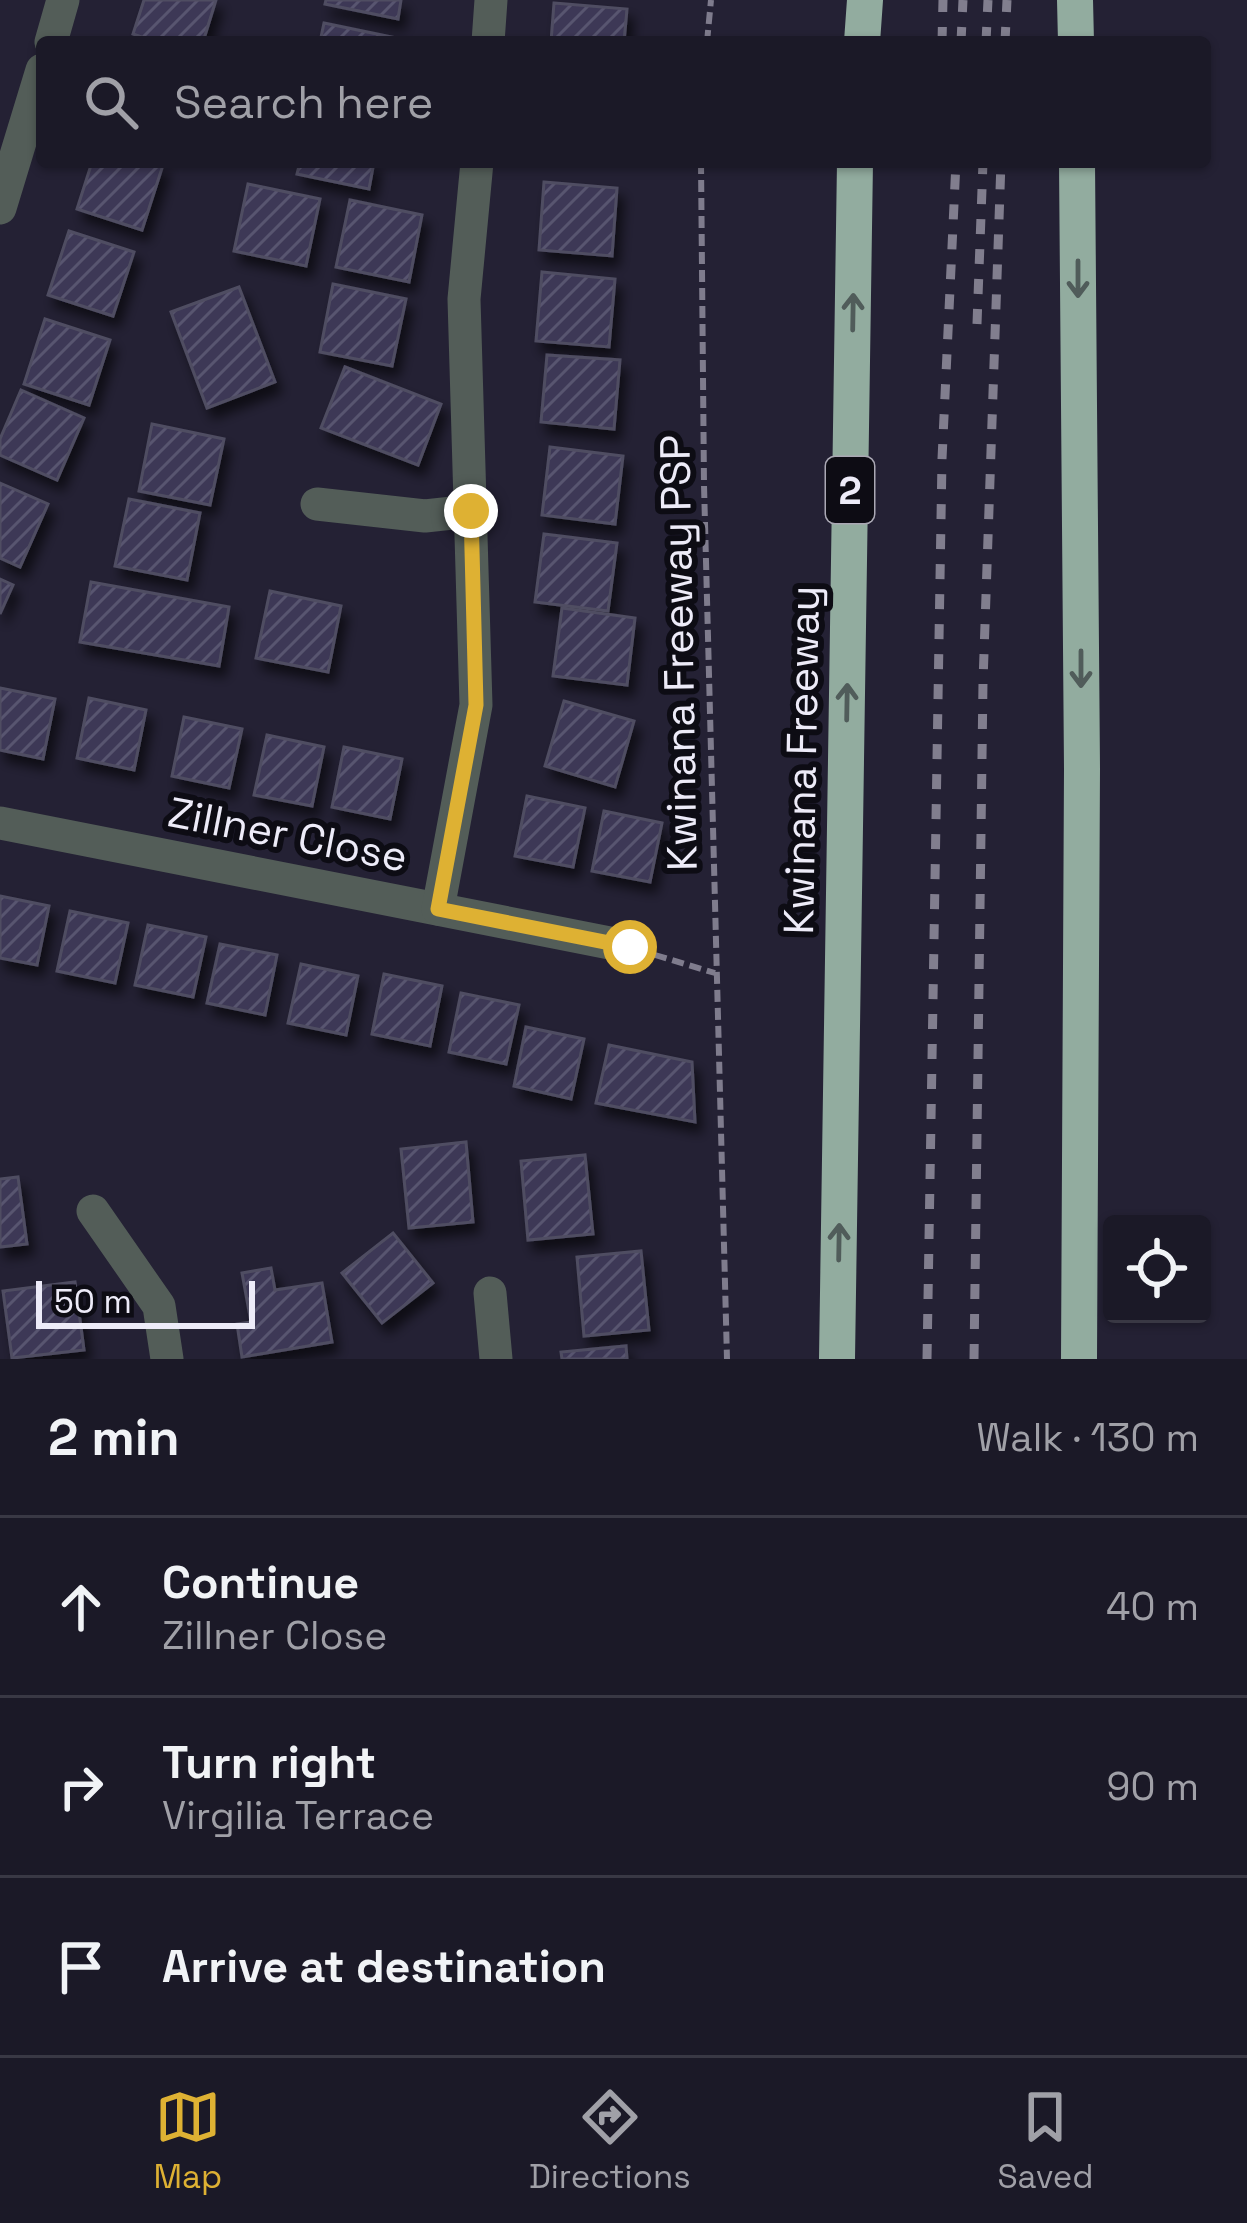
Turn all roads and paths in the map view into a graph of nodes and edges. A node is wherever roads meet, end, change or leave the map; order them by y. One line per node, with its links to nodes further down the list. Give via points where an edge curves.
1 (64, 0): 6 (street)
2 (491, 0): 7 (street)
3 (711, 0): 8 (path)
4 (865, 0): 9 (highway)
5 (1075, 0): 10 (highway)
6 (53, 36)
7 (488, 36)
8 (708, 36)
9 (862, 36)
10 (1076, 36)
11 (36, 90): 16 (street)
12 (476, 168): 18 (street, via 464,298)
13 (701, 168): 23 (path, Kwinana Freeway PSP)
14 (855, 168): 29 (highway, Kwinana Freeway / 2, one-way to 14)
15 (1077, 168): 19 (highway, one-way to 19)
16 (0, 208)
17 (317, 504): 18 (street, via 424,516)
18 (471, 511): 21 (street, via 476,705)
19 (1082, 769): 30 (highway); 31 (highway)
20 (0, 824): 21 (street, Zillner Close)
21 (438, 909): 22 (street, Zillner Close)
22 (630, 947): 23 (path)
23 (715, 973): 28 (path, Kwinana Freeway PSP)
24 (93, 1211): 26 (street, via 159,1306)
25 (490, 1293): 27 (street)
26 (166, 1359)
27 (496, 1359)
28 (727, 1359)
29 (837, 1359)
30 (1079, 1359)
31 (1100, 1359)

